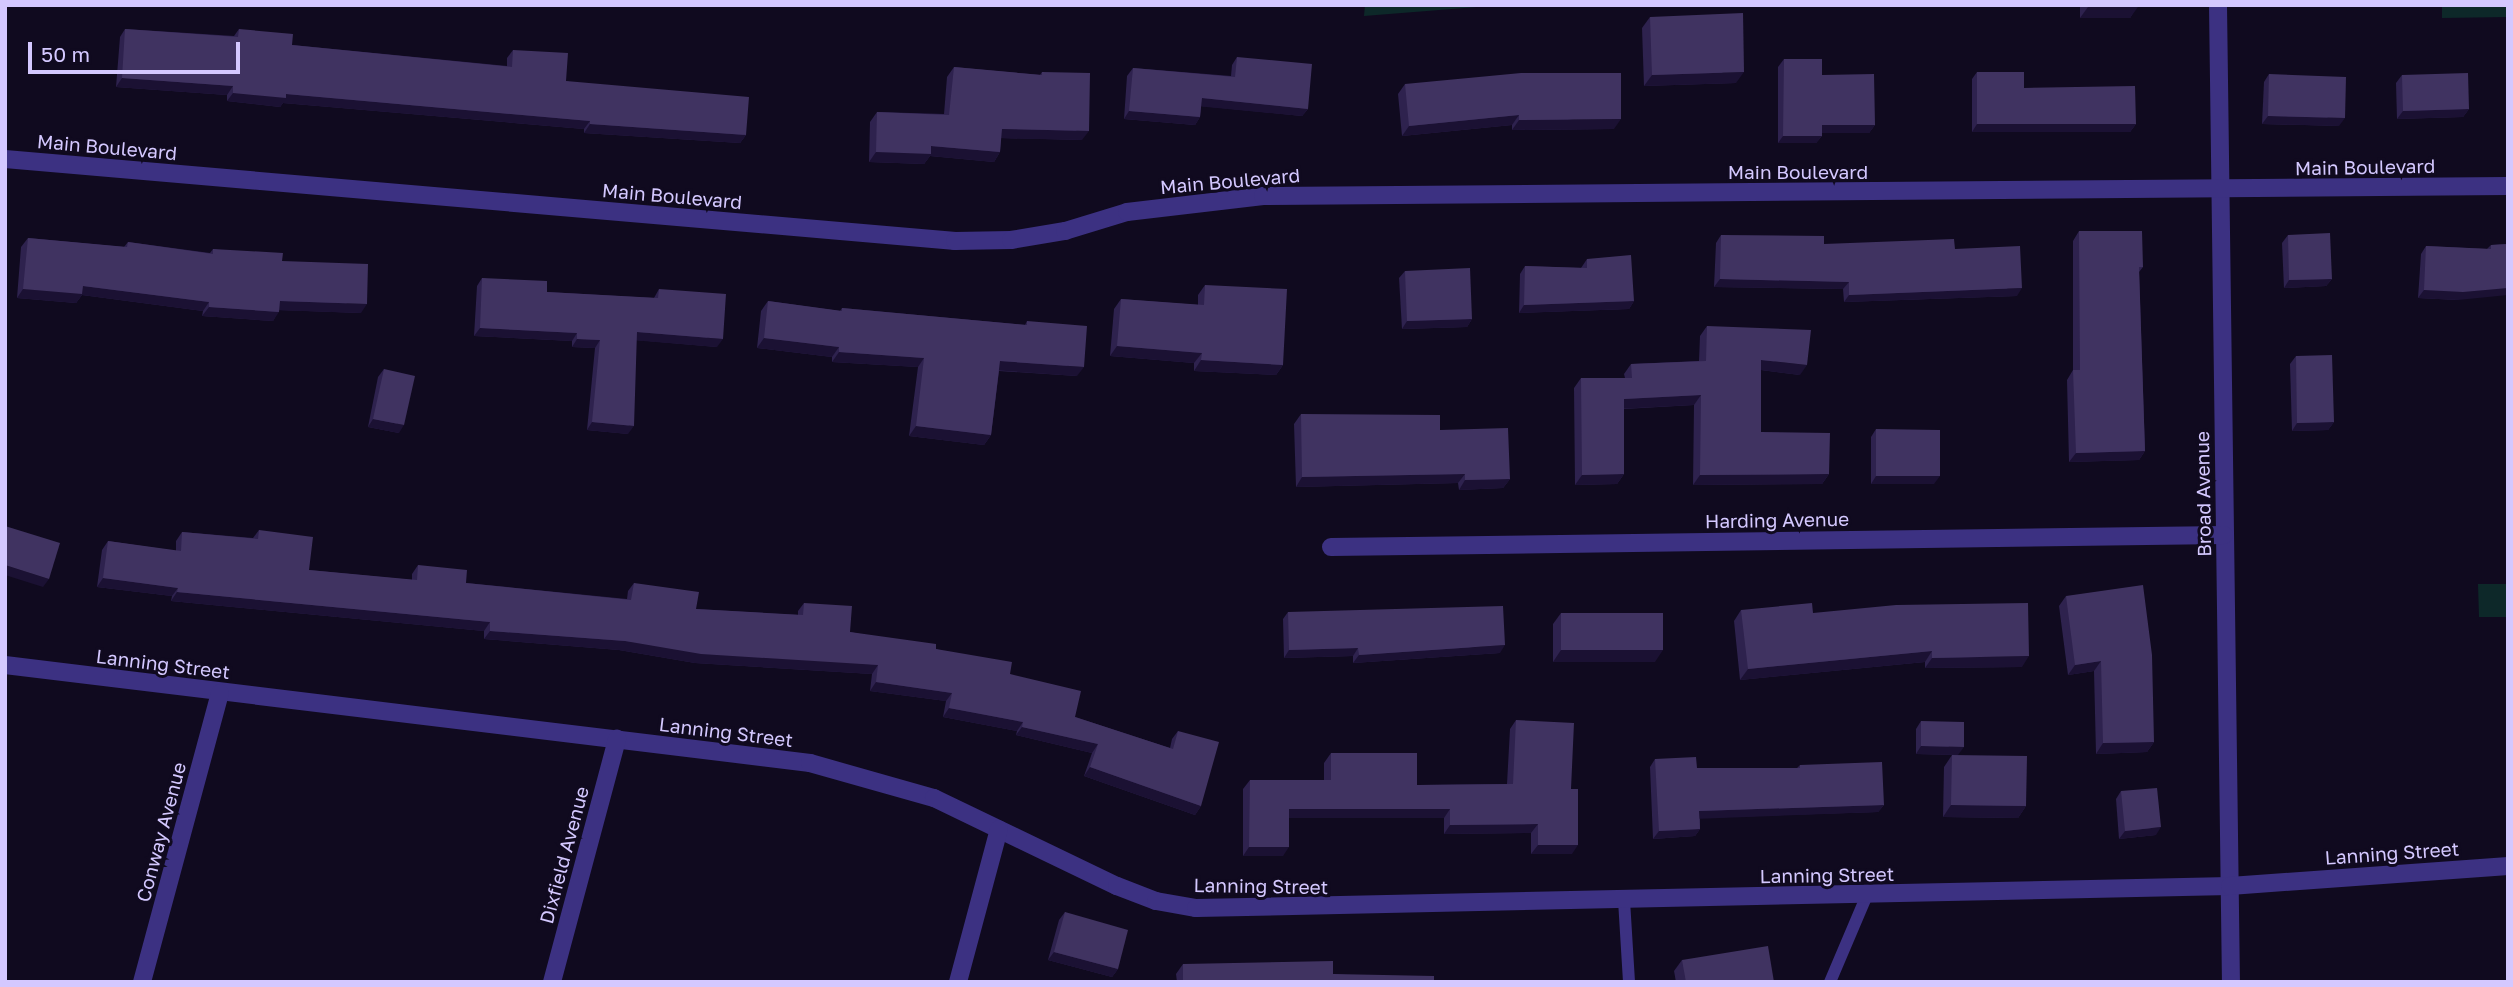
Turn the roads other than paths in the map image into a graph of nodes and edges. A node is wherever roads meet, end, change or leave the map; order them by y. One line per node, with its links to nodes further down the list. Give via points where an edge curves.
1 (2218, 5): 4 (street, Broad Avenue)
2 (5, 159): 4 (street, Main Boulevard, via 955,241 1010,240 1065,231 1127,212 1263,195)
3 (2508, 186): 4 (street, Main Boulevard)
4 (2221, 190): 5 (street, Broad Avenue)
5 (2224, 535): 6 (street, Harding Avenue); 12 (street, Broad Avenue)
6 (1331, 547)
7 (5, 665): 8 (street, Lanning Street)
8 (220, 693): 9 (street, Lanning Street); 15 (street, Conway Avenue)
9 (617, 740): 10 (street, Lanning Street, via 810,764 873,778 934,798); 16 (street, Dixfield Avenue)
10 (999, 829): 14 (street, Lanning Street, via 1117,886 1156,901 1196,908); 17 (street)
11 (2508, 866): 12 (street, Lanning Street)
12 (2230, 886): 13 (street, Lanning Street); 20 (street, Broad Avenue)
13 (1867, 895): 14 (street, Lanning Street); 19 (lane)
14 (1624, 900): 18 (lane)
15 (142, 982)
16 (552, 982)
17 (958, 982)
18 (1629, 982)
19 (1830, 982)
20 (2231, 982)

